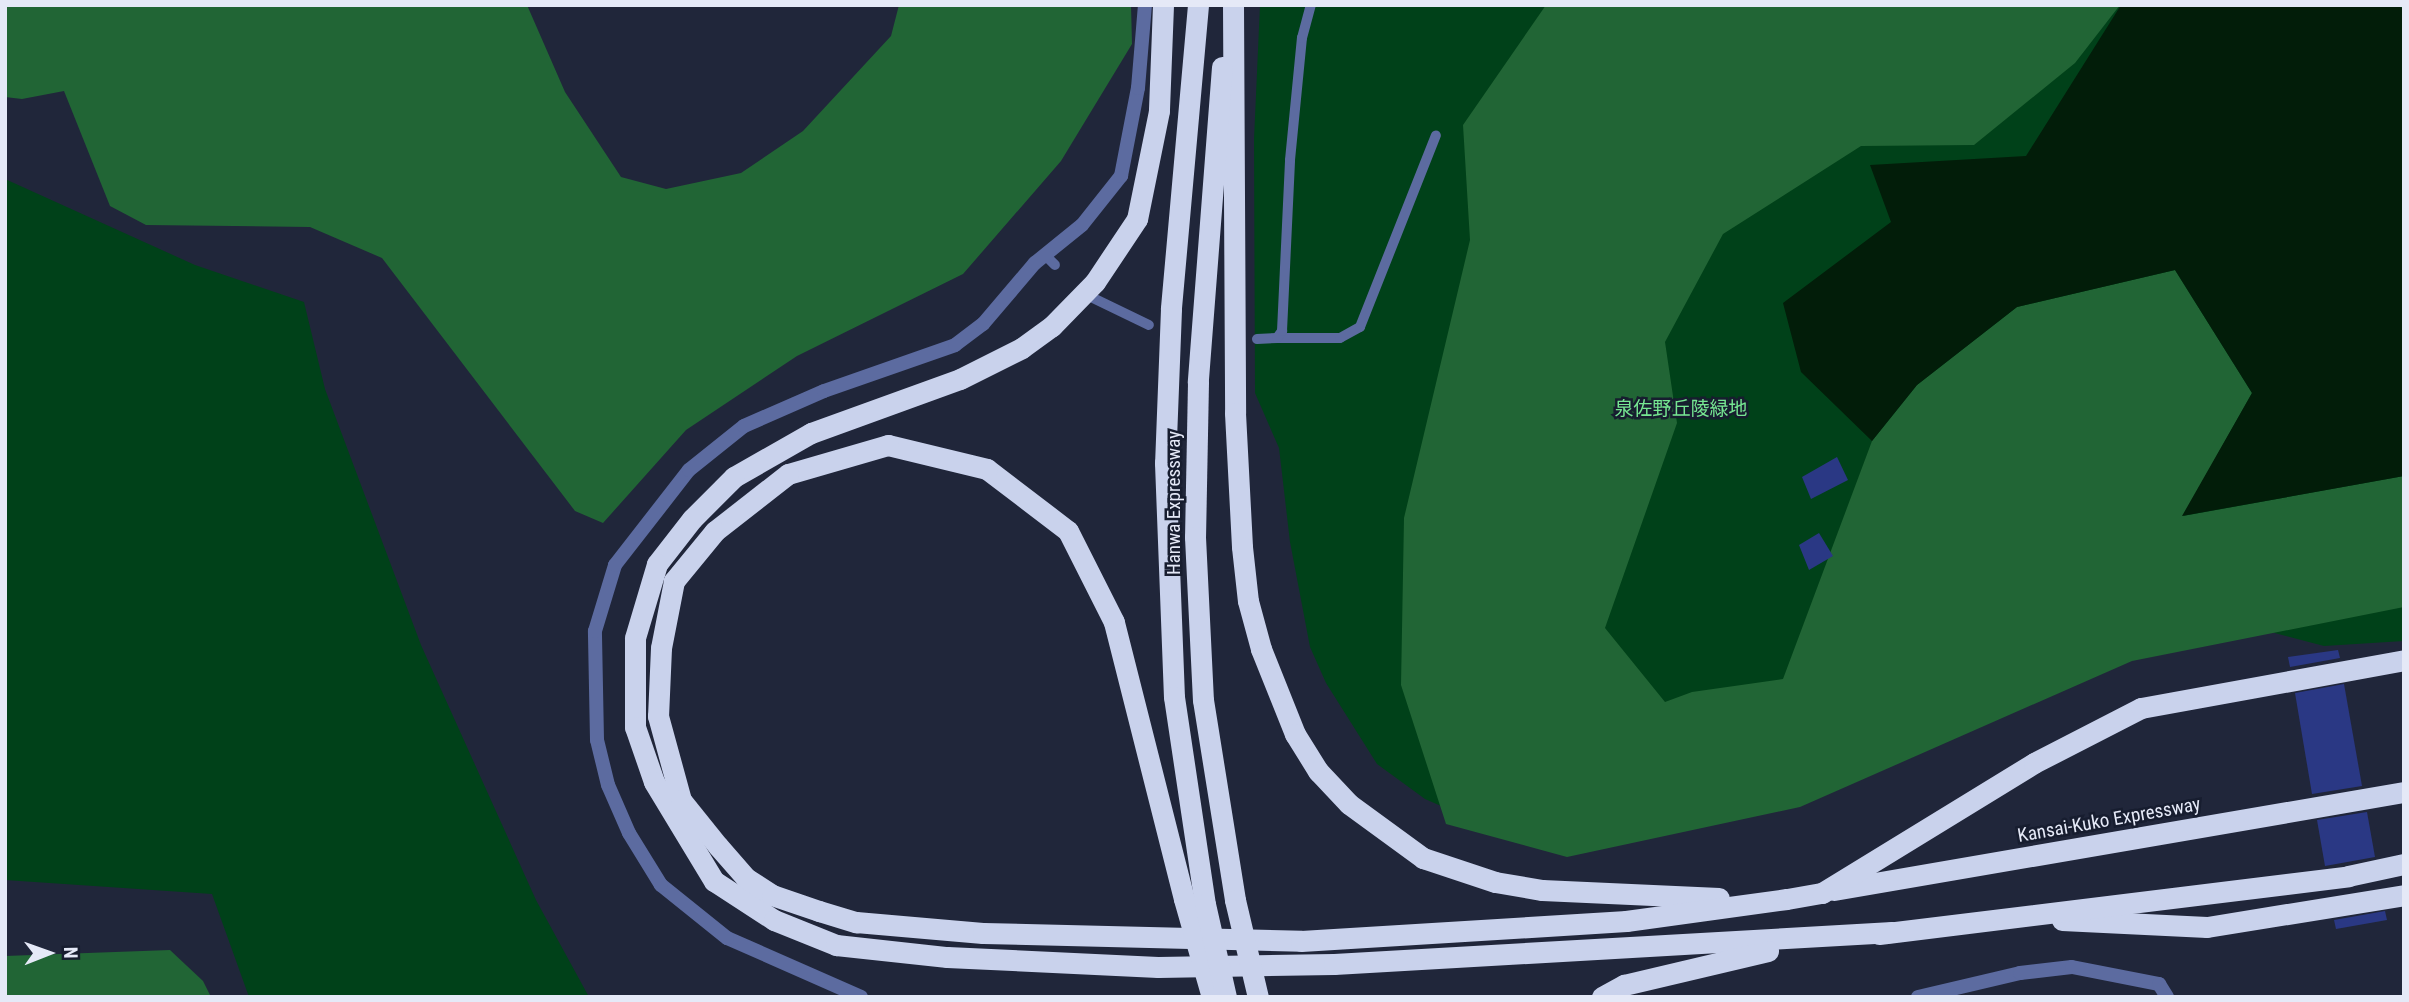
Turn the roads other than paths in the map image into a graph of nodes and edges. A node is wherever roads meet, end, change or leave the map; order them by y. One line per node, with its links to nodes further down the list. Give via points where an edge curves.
1 (1145, 5): 21 (street, via 1138,88 1121,176 1083,225 983,324 955,345 824,391 744,426 689,470 615,565 595,631 597,740 608,785 629,833 661,885 727,938)
2 (1163, 5): 20 (highway, via 1159,111 1136,219 1095,282 1022,348 960,379 811,433 734,477 692,519 657,564 635,638 635,727 654,782 714,881 774,920 836,945 947,957 1158,967 1334,964)
3 (1198, 5): 18 (highway, Hanwa Expressway, via 1171,309 1165,463 1174,697)
4 (1227, 5): 24 (highway, Hanwa Expressway, bridge, via 1198,382 1195,537 1203,700 1235,900)
5 (1233, 5): 17 (highway, via 1235,413 1248,601 1277,696 1318,771 1370,822 1423,858 1495,882 1580,894)
6 (1311, 5): 10 (lane, via 1302,38 1290,160 1282,331)
7 (1436, 135): 10 (lane, via 1367,319 1351,336)
8 (1093, 298): 9 (lane)
9 (1149, 325)
10 (1277, 338): 11 (lane)
11 (1257, 339)
12 (2404, 660): 15 (highway, via 2141,708 2034,763)
13 (2404, 792): 15 (highway, Kansai-Kuko Expressway)
14 (2404, 864): 19 (highway, via 2348,876)
15 (1822, 892): 17 (highway, Kansai-Kuko Expressway)
16 (2404, 895): 19 (highway, via 2207,928)
17 (1787, 899): 18 (highway, via 1626,921 1301,941 1113,939 856,922 772,895 746,878 681,800 658,716 661,648 674,581 716,531 788,474 888,445 987,469 1068,531 1114,622)
18 (1194, 901): 22 (highway, bridge); 23 (highway, Hanwa Expressway, bridge)
19 (2005, 917): 20 (highway)
20 (1892, 932): 25 (highway, via 1739,955 1624,985)
21 (861, 997)
22 (1212, 997)
23 (1226, 997)
24 (1258, 997)
25 (1602, 997)
26 (1918, 997): 27 (street, via 2020,973 2072,967 2159,984)
27 (2167, 997)

